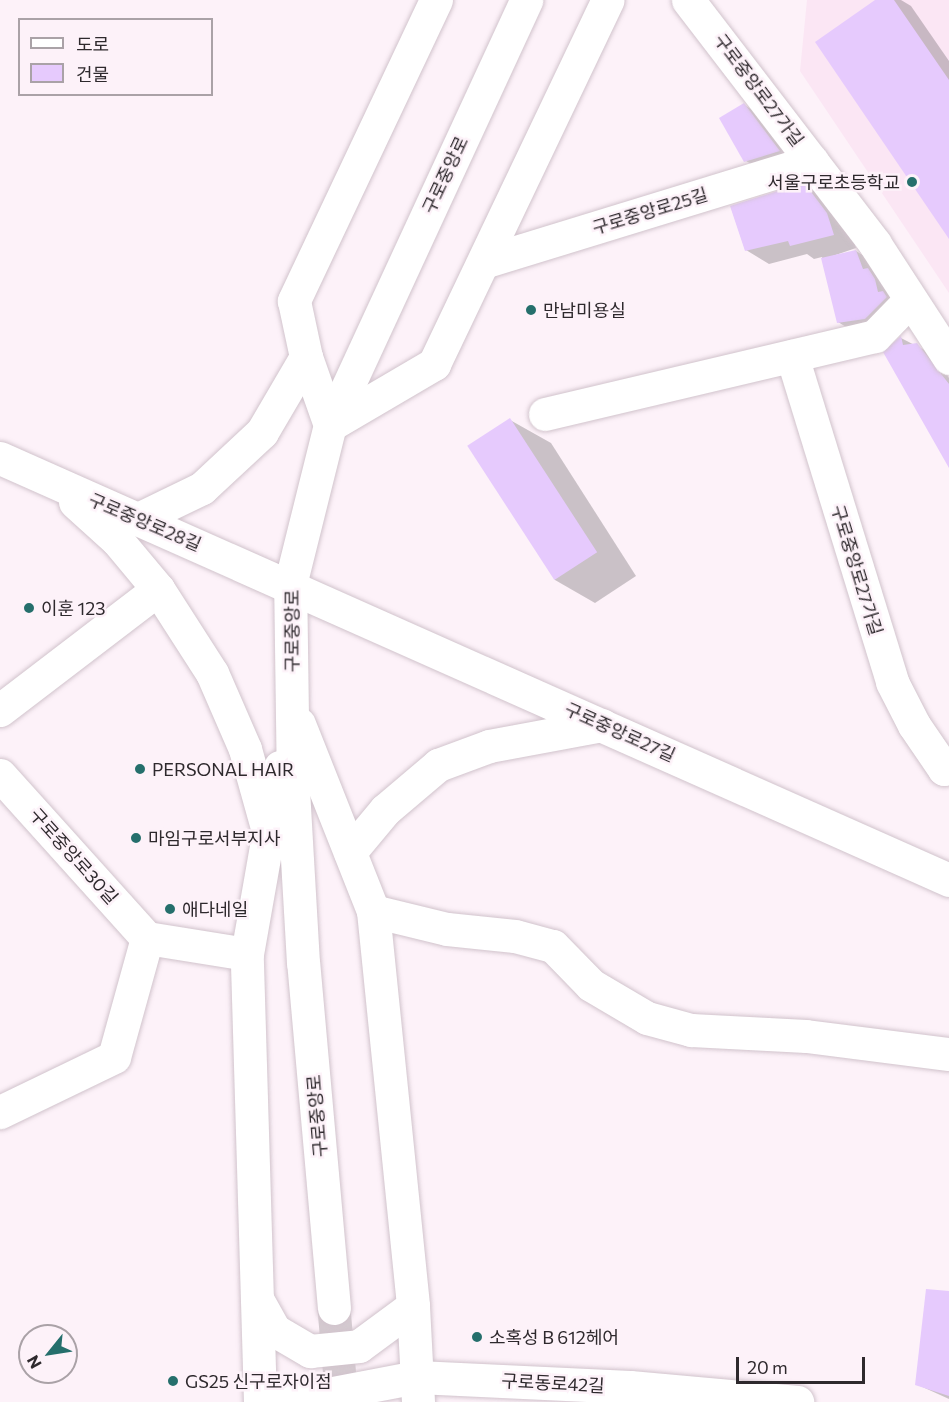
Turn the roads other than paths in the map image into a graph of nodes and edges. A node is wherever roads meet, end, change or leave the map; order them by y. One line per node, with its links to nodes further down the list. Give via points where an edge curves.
1 (436, 0): 9 (street, via 294,301)
2 (526, 0): 12 (street, 구로중앙로)
3 (608, 0): 6 (street)
4 (687, 0): 5 (street, 구로중앙로27가길)
5 (812, 161): 6 (street, 구로중앙로25길); 7 (street, 구로중앙로27가길, via 875,244)
6 (487, 261): 12 (street, via 434,364)
7 (910, 300): 8 (street, via 875,336); 10 (street, 구로중앙로27가길)
8 (792, 356): 11 (street); 21 (street, 구로중앙로27가길, via 892,682 920,734 944,769)
9 (306, 357): 12 (street); 15 (street, via 262,432 202,488)
10 (949, 358)
11 (545, 414)
12 (330, 425): 16 (street, 구로중앙로)
13 (0, 458): 14 (street, 구로중앙로28길)
14 (56, 485): 15 (street, 구로중앙로28길); 17 (street, via 117,540)
15 (138, 519): 16 (street, 구로중앙로28길)
16 (290, 585): 18 (street, 구로중앙로); 20 (street, 구로중앙로27길)
17 (158, 589): 19 (street); 23 (street, via 212,673 245,749)
18 (292, 706): 23 (street); 24 (street); 33 (street, 구로중앙로, via 303,963)
19 (0, 710)
20 (602, 724): 24 (street, via 511,741 438,765 385,810); 25 (street, 구로중앙로27길)
21 (949, 767)
22 (0, 775): 27 (street, 구로중앙로30길)
23 (267, 828): 28 (street)
24 (350, 852): 26 (street)
25 (949, 880)
26 (373, 911): 29 (street, via 447,929 515,936 553,946 591,985 647,1018 692,1030 806,1036); 32 (street)
27 (147, 938): 28 (street); 30 (street, via 114,1057)
28 (248, 954): 31 (street)
29 (949, 1054)
30 (0, 1112)
31 (257, 1299): 32 (street, via 274,1330 310,1351 359,1346); 35 (street)
32 (413, 1306): 34 (street)
33 (334, 1308)
34 (418, 1389): 36 (street, 구로동로42길); 37 (street, 구로동로42길, via 630,1387)
35 (260, 1402)
36 (286, 1402)
37 (797, 1402)

